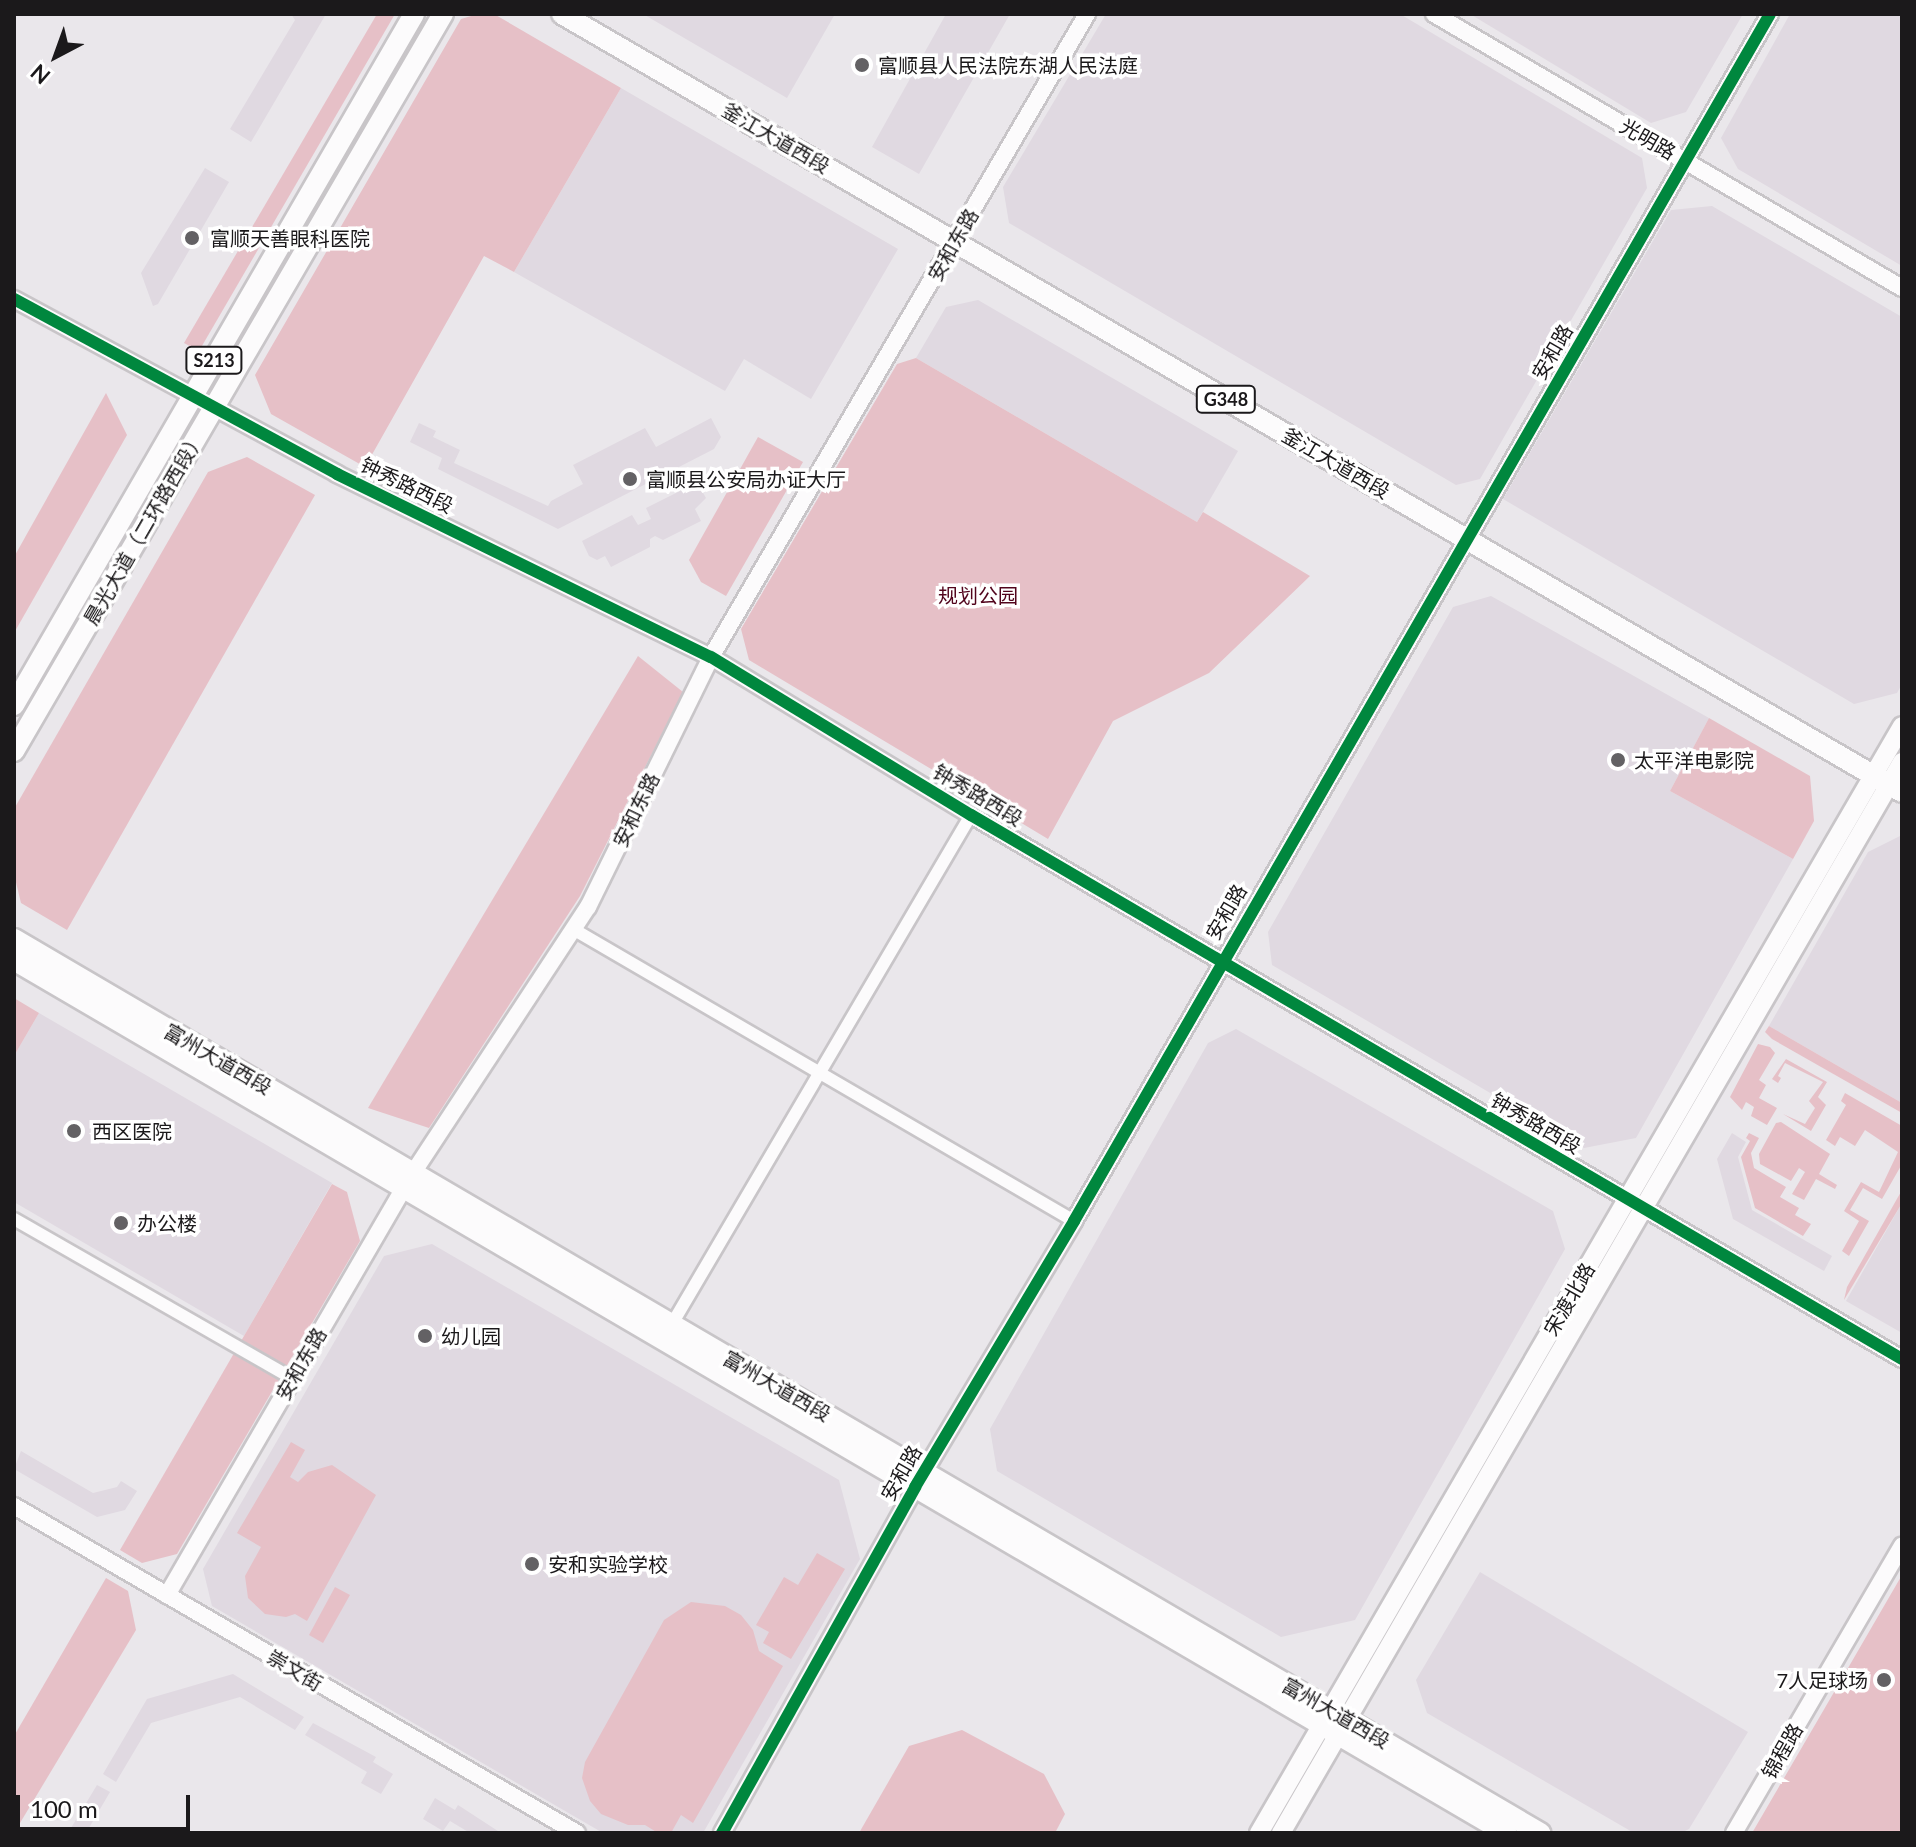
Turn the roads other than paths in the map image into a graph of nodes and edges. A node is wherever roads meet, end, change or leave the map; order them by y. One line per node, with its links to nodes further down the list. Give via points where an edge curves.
1 (414, 14): 12 (main road, 晨光大道（二环路西段） / S213)
2 (443, 14): 13 (main road, 晨光大道（二环路西段） / S213)
3 (562, 14): 9 (main road, 釜江大道西段 / G348)
4 (590, 14): 9 (main road, 釜江大道西段 / G348)
5 (1087, 14): 9 (street, 安和东路)
6 (1434, 14): 8 (street, 光明路)
7 (1770, 14): 8 (street, 安和路)
8 (1686, 161): 10 (street, 光明路); 14 (street, 安和路)
9 (959, 236): 14 (main road, 釜江大道西段 / G348); 15 (street, 安和东路)
10 (1902, 288)
11 (14, 299): 12 (street, 钟秀路西段)
12 (192, 397): 13 (street, 钟秀路西段); 16 (main road, 晨光大道（二环路西段） / S213)
13 (213, 408): 15 (street, 钟秀路西段); 18 (main road, 晨光大道（二环路西段） / S213)
14 (1469, 533): 19 (main road, 釜江大道西段 / G348); 24 (street, 安和路)
15 (711, 657): 20 (street, 钟秀路西段); 21 (street, 安和东路)
16 (14, 705)
17 (1902, 726): 19 (main road, 宋渡北路)
18 (14, 751)
19 (1892, 776): 27 (main road, 宋渡北路)
20 (971, 815): 24 (street, 钟秀路西段); 25 (street)
21 (573, 929): 25 (street); 26 (street, 安和东路)
22 (14, 939): 26 (main road, 富州大道西段)
23 (14, 960): 26 (main road, 富州大道西段)
24 (1220, 961): 27 (street, 钟秀路西段); 29 (street, 安和路)
25 (819, 1072): 29 (street); 30 (street)
26 (408, 1180): 30 (main road, 富州大道西段); 32 (street, 安和东路); 33 (main road, 富州大道西段)
27 (1635, 1204): 31 (street, 钟秀路西段); 37 (main road, 宋渡北路)
28 (14, 1219): 32 (street)
29 (1074, 1221): 33 (street, 安和路)
30 (672, 1324): 33 (main road, 富州大道西段)
31 (1902, 1359)
32 (292, 1378): 36 (street, 安和东路)
33 (920, 1480): 37 (main road, 富州大道西段); 39 (street, 安和路)
34 (14, 1506): 36 (street, 崇文街)
35 (1902, 1545): 44 (street, 锦程路)
36 (167, 1595): 38 (street, 崇文街)
37 (1334, 1722): 40 (main road, 宋渡北路); 41 (main road, 宋渡北路); 42 (main road, 富州大道西段); 43 (main road, 富州大道西段)
38 (577, 1833)
39 (722, 1833)
40 (1259, 1833)
41 (1281, 1833)
42 (1506, 1833)
43 (1540, 1833)
44 (1734, 1833)

